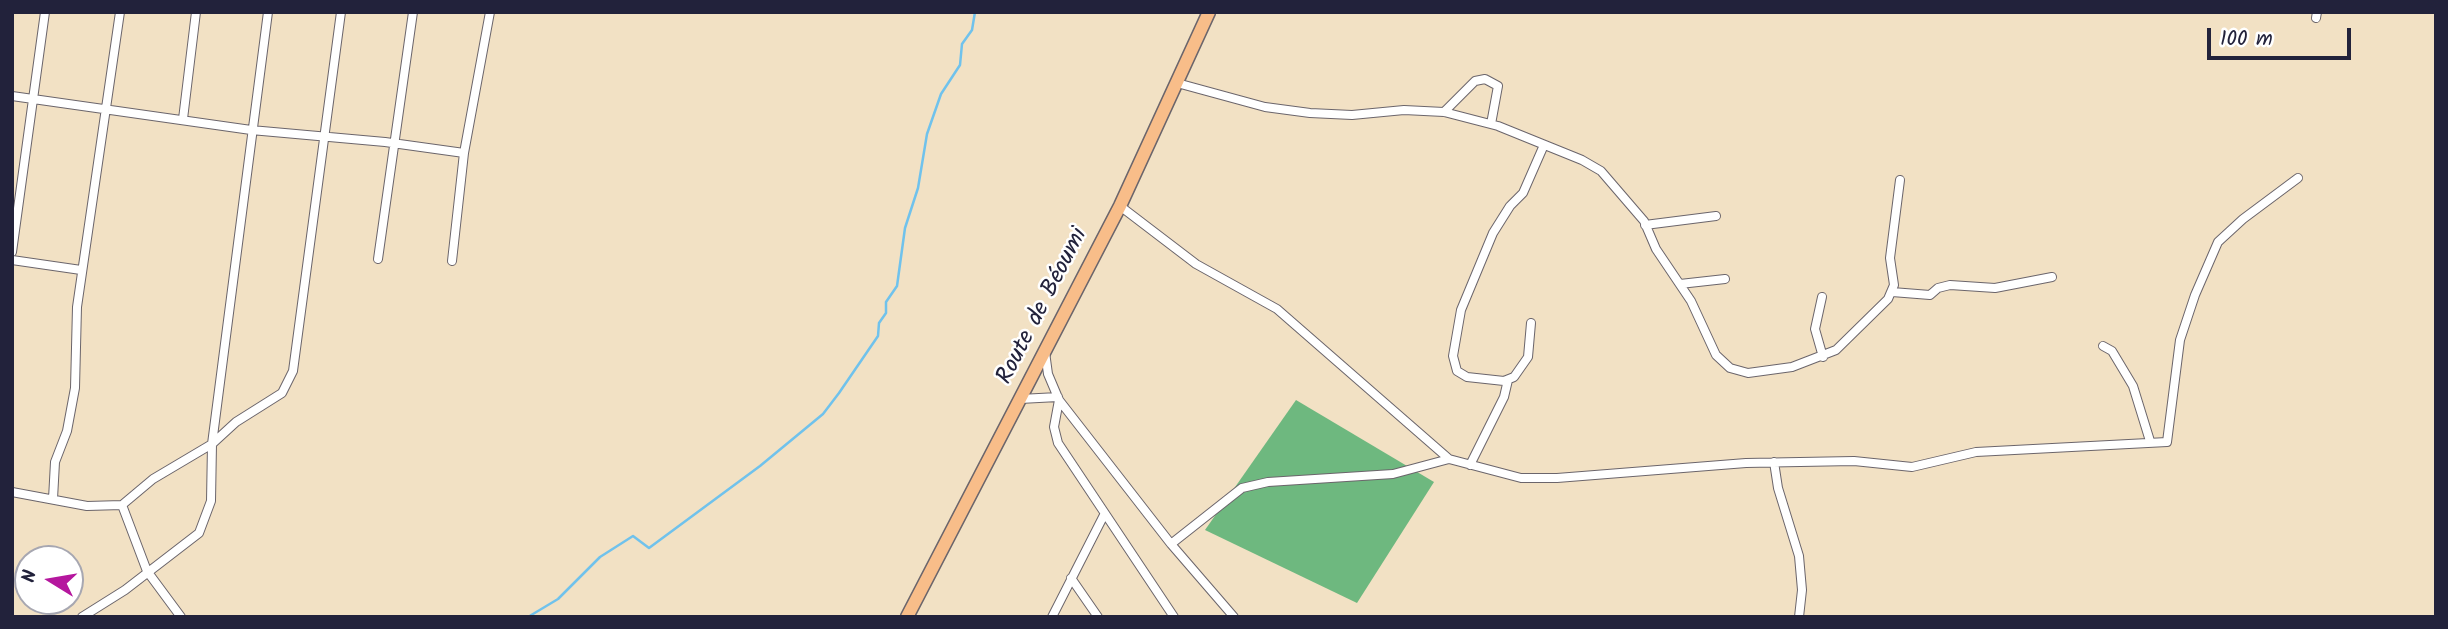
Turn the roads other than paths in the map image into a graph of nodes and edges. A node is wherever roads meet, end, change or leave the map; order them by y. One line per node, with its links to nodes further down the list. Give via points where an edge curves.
1 (45, 12): 11 (street)
2 (120, 12): 12 (street)
3 (196, 12): 14 (street)
4 (268, 12): 16 (street)
5 (341, 12): 17 (street)
6 (413, 12): 18 (street)
7 (490, 12): 20 (street)
8 (1209, 12): 9 (main road, Route de Béoumi)
9 (1177, 83): 13 (street, via 1310,114); 23 (main road, Route de Béoumi)
10 (12, 96): 11 (street)
11 (33, 99): 12 (street); 26 (street)
12 (104, 108): 14 (street); 30 (street)
13 (1444, 111): 15 (street); 15 (street, via 1475,81 1485,79 1498,86)
14 (183, 119): 16 (street)
15 (1490, 124): 19 (street)
16 (251, 130): 17 (street); 44 (street)
17 (326, 137): 18 (street); 44 (street, via 293,371 282,393 236,422)
18 (395, 144): 20 (street); 27 (street)
19 (1544, 145): 25 (street, via 1601,171); 40 (street, via 1523,192 1493,233 1461,310 1453,356 1457,371 1466,377)
20 (464, 153): 29 (street)
21 (2298, 177): 43 (street, via 2218,242 2180,340 2167,442)
22 (1900, 180): 34 (street, via 1890,258)
23 (1120, 206): 38 (main road, Route de Béoumi); 45 (street, via 1196,264 1277,309)
24 (1716, 216): 25 (street)
25 (1645, 225): 33 (street)
26 (12, 252)
27 (378, 259)
28 (12, 260): 30 (street)
29 (452, 261)
30 (81, 270): 49 (street, via 75,388 55,462)
31 (2052, 277): 34 (street, via 1995,288 1950,285 1930,295)
32 (1725, 279): 33 (street)
33 (1680, 284): 39 (street, via 1716,355 1730,368 1765,373)
34 (1892, 292): 39 (street, via 1849,339)
35 (1822, 297): 39 (street, via 1815,329)
36 (1531, 323): 40 (street, via 1528,357)
37 (2103, 346): 43 (street, via 2112,351 2133,386)
38 (1045, 352): 41 (street); 42 (main road, Route de Béoumi)
39 (1823, 357)
40 (1508, 380): 47 (street)
41 (1058, 399): 42 (street); 51 (street, via 1054,427 1058,443); 52 (street)
42 (1020, 400): 57 (main road, Route de Béoumi)
43 (2150, 441): 46 (street, via 1976,452 1912,467 1854,461)
44 (212, 444): 50 (street, via 153,479); 53 (street, via 212,494 199,533)
45 (1449, 460): 47 (street); 52 (street, via 1393,474 1268,482 1242,488)
46 (1774, 462): 47 (street, via 1557,478 1521,478); 62 (street, via 1799,556)
47 (1470, 464)
48 (12, 492): 49 (street)
49 (53, 499): 50 (street, via 87,506)
50 (122, 505): 53 (street)
51 (1104, 515): 54 (street); 60 (street)
52 (1171, 544): 61 (street)
53 (147, 571): 55 (street); 56 (street)
54 (1071, 578): 58 (street); 59 (street)
55 (82, 617)
56 (181, 617)
57 (907, 617)
58 (1052, 617)
59 (1098, 617)
60 (1174, 617)
61 (1234, 617)
62 (1799, 617)

